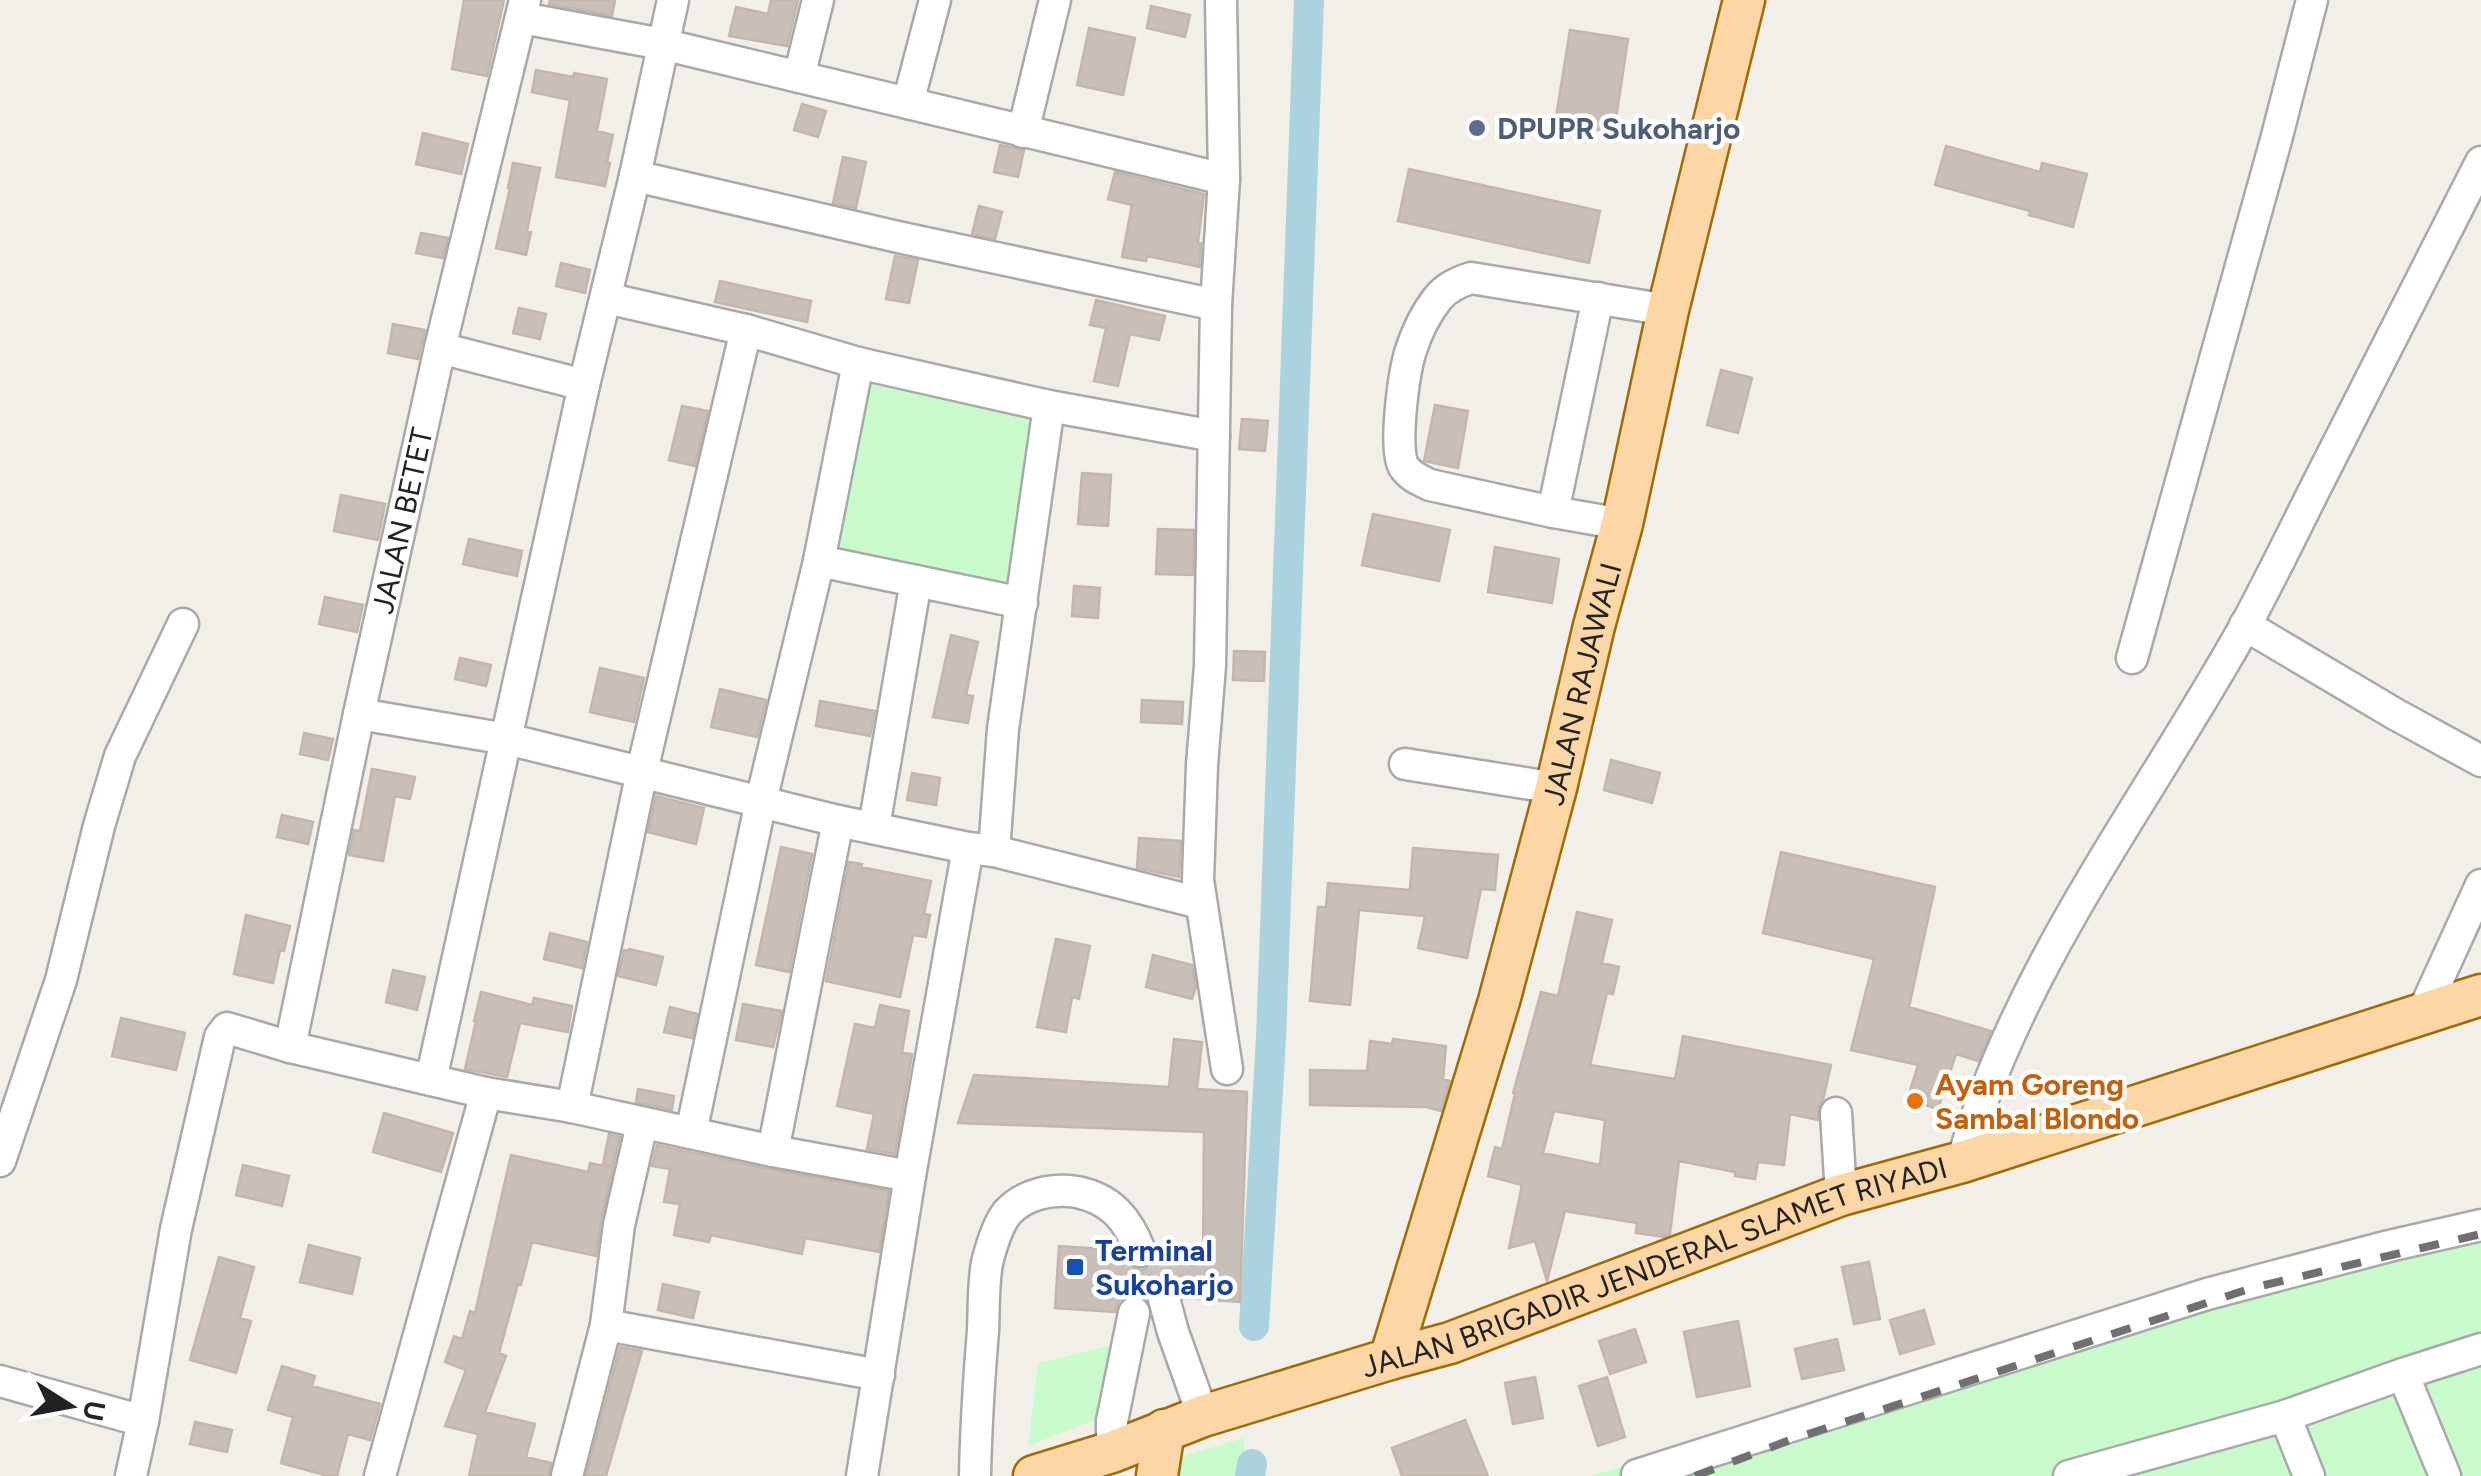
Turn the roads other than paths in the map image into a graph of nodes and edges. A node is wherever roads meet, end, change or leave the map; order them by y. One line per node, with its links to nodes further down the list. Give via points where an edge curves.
1 (673, 0): 9 (street)
2 (818, 0): 10 (street)
3 (935, 0): 11 (street)
4 (1054, 0): 12 (street)
5 (1221, 0): 15 (street)
6 (1744, 0): 19 (main road, JALAN RAJAWALI)
7 (2312, 0): 33 (street)
8 (524, 9): 9 (street); 21 (street, JALAN BETET)
9 (662, 44): 10 (street); 14 (street)
10 (799, 76): 11 (street)
11 (908, 103): 12 (street)
12 (1023, 132): 15 (street)
13 (2481, 162): 32 (street)
14 (634, 176): 16 (street); 18 (street)
15 (1224, 178): 18 (street)
16 (606, 298): 20 (street); 23 (street)
17 (1598, 298): 19 (street); 26 (street); 26 (street, via 1471,278 1440,295 1410,354 1398,448 1402,465 1430,484)
18 (1216, 306): 25 (street)
19 (1668, 310): 27 (main road, JALAN RAJAWALI)
20 (746, 330): 22 (street); 38 (street)
21 (440, 348): 23 (street); 34 (street, JALAN BETET)
22 (858, 363): 24 (street); 28 (street)
23 (584, 385): 35 (street)
24 (1049, 406): 25 (street); 30 (street)
25 (1214, 436): 45 (street)
26 (1553, 512): 27 (street)
27 (1622, 524): 39 (main road, JALAN RAJAWALI)
28 (819, 561): 29 (street); 40 (street)
29 (916, 581): 30 (street); 42 (street)
30 (1022, 603): 43 (street)
31 (183, 624): 57 (street, via 120,756 61,980)
32 (2245, 626): 36 (street); 58 (street, via 2075,905 2005,1045)
33 (2132, 658)
34 (359, 714): 35 (street); 48 (street, JALAN BETET)
35 (507, 739): 38 (street); 50 (street)
36 (2481, 761)
37 (1405, 764): 39 (street)
38 (642, 772): 40 (street); 52 (street)
39 (1556, 788): 67 (main road, JALAN RAJAWALI)
40 (761, 801): 41 (street); 55 (street)
41 (838, 821): 42 (street); 56 (street)
42 (874, 827): 43 (street)
43 (981, 850): 45 (street); 59 (street)
44 (2481, 885): 47 (street)
45 (1200, 903): 49 (street)
46 (2481, 994): 47 (main road, JALAN BRIGADIR JENDERAL SLAMET RIYADI)
47 (2423, 1012): 58 (main road, JALAN BRIGADIR JENDERAL SLAMET RIYADI)
48 (290, 1047): 50 (street); 73 (street, via 230,1028 221,1033 176,1229)
49 (1227, 1069)
50 (431, 1080): 51 (street)
51 (486, 1093): 52 (street); 79 (street)
52 (572, 1108): 54 (street)
53 (1836, 1113): 60 (street)
54 (642, 1124): 55 (street); 65 (street)
55 (691, 1132): 56 (street)
56 (773, 1151): 59 (street)
57 (0, 1161)
58 (1962, 1162): 60 (main road, JALAN BRIGADIR JENDERAL SLAMET RIYADI)
59 (910, 1176): 69 (street)
60 (1841, 1196): 67 (main road, JALAN BRIGADIR JENDERAL SLAMET RIYADI, via 1450,1343)
61 (2481, 1225): 77 (street, via 2207,1294)
62 (1150, 1257): 82 (street, via 1124,1217 1090,1195 1037,1194 1004,1216 987,1264)
63 (1163, 1296): 71 (street)
64 (1134, 1313): 76 (street, via 1112,1421)
65 (606, 1325): 69 (street); 80 (street)
66 (2481, 1349): 68 (street)
67 (1390, 1358): 71 (main road, JALAN BRIGADIR JENDERAL SLAMET RIYADI)
68 (2403, 1374): 72 (street); 87 (street)
69 (879, 1376): 81 (street)
70 (0, 1381): 73 (street)
71 (1203, 1416): 74 (main road, JALAN BRIGADIR JENDERAL SLAMET RIYADI)
72 (2285, 1416): 75 (street); 86 (street)
73 (143, 1421): 78 (street)
74 (1164, 1430): 76 (main road, JALAN BRIGADIR JENDERAL SLAMET RIYADI); 84 (main road)
75 (2163, 1464): 85 (street)
76 (1120, 1468): 83 (main road, JALAN BRIGADIR JENDERAL SLAMET RIYADI)
77 (1637, 1475)
78 (131, 1476)
79 (380, 1476)
80 (567, 1476)
81 (862, 1476)
82 (976, 1476)
83 (1034, 1476)
84 (1158, 1476)
85 (2070, 1476)
86 (2309, 1476)
87 (2444, 1476)

